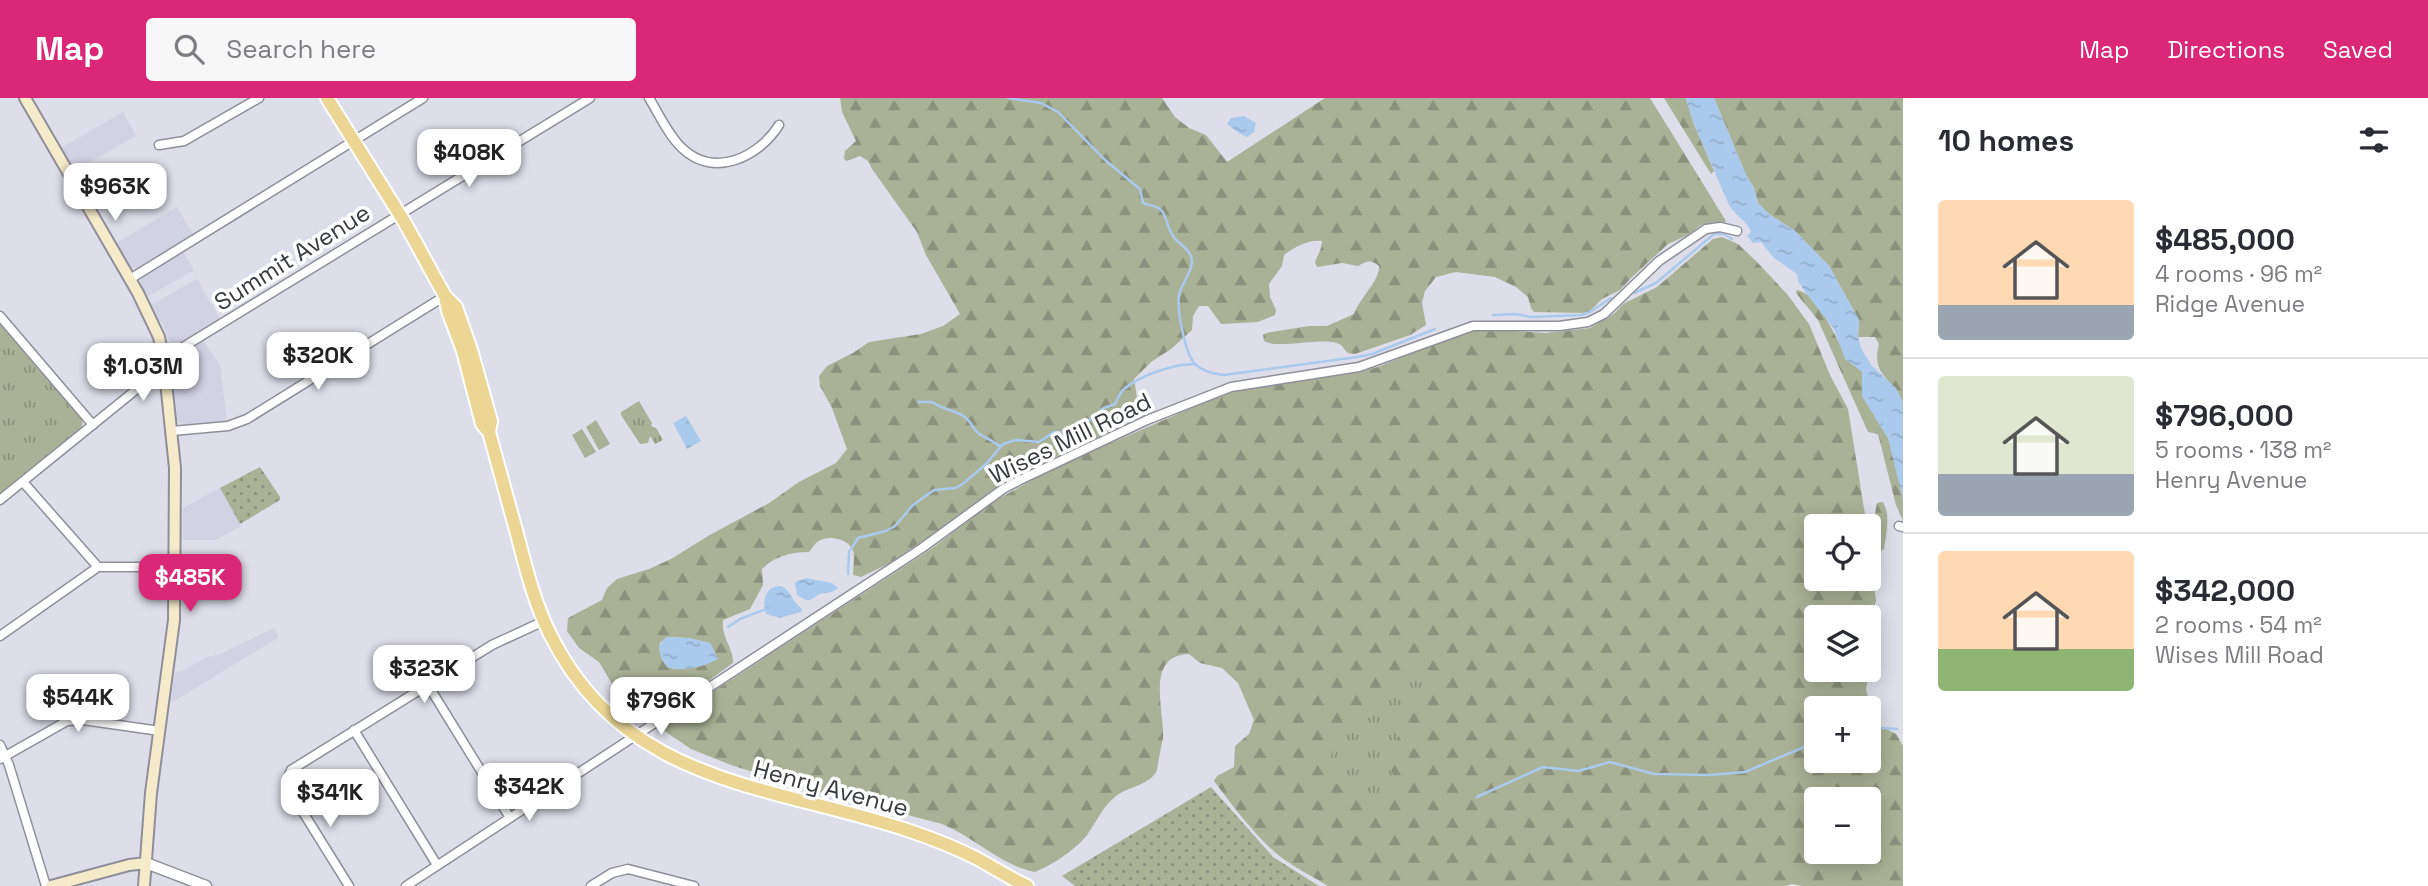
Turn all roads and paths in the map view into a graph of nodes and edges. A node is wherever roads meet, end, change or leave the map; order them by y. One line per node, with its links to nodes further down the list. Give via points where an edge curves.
1 (25, 98): 12 (main road)
2 (259, 98): 9 (street, via 184,141)
3 (327, 98): 8 (main road, Henry Avenue)
4 (423, 98): 8 (street)
5 (590, 98): 10 (street, Summit Avenue)
6 (649, 98): 7 (street, via 680,146 709,162 742,158 761,147)
7 (779, 125)
8 (354, 141): 10 (main road, Henry Avenue); 12 (street)
9 (159, 145)
10 (399, 214): 13 (main road, Henry Avenue); 15 (street, Summit Avenue)
11 (1737, 231): 27 (street, Wises Mill Road, via 1706,229 1659,261 1604,314 1588,322 1473,326 1359,367 1231,387 1135,425 1011,484)
12 (130, 279): 15 (main road, via 155,329)
13 (445, 296): 17 (street, via 241,422); 22 (main road, Henry Avenue)
14 (0, 316): 16 (street)
15 (164, 363): 16 (street, Summit Avenue); 17 (main road)
16 (93, 425): 18 (street, Summit Avenue)
17 (172, 431): 21 (main road)
18 (23, 482): 19 (street, Summit Avenue); 20 (street)
19 (0, 500)
20 (99, 567): 21 (street); 23 (street)
21 (175, 567): 26 (main road, via 173,638)
22 (544, 621): 24 (street, via 500,640); 27 (main road, Henry Avenue, via 578,678)
23 (0, 636)
24 (428, 685): 25 (street); 30 (street)
25 (354, 730): 32 (street); 36 (street, via 287,776 288,788)
26 (160, 731): 29 (street, via 72,720 57,724); 31 (main road)
27 (636, 736): 30 (street, Wises Mill Road); 40 (main road, Henry Avenue, via 705,773 935,840)
28 (0, 745): 29 (street)
29 (3, 757): 33 (street)
30 (510, 818): 32 (street, Wises Mill Road)
31 (146, 863): 33 (main road); 34 (main road); 35 (street)
32 (438, 865): 37 (street, Wises Mill Road)
33 (49, 886)
34 (144, 886)
35 (206, 886)
36 (349, 886)
37 (406, 886)
38 (591, 886): 39 (street, via 628,869)
39 (694, 886)
40 (1026, 886)

